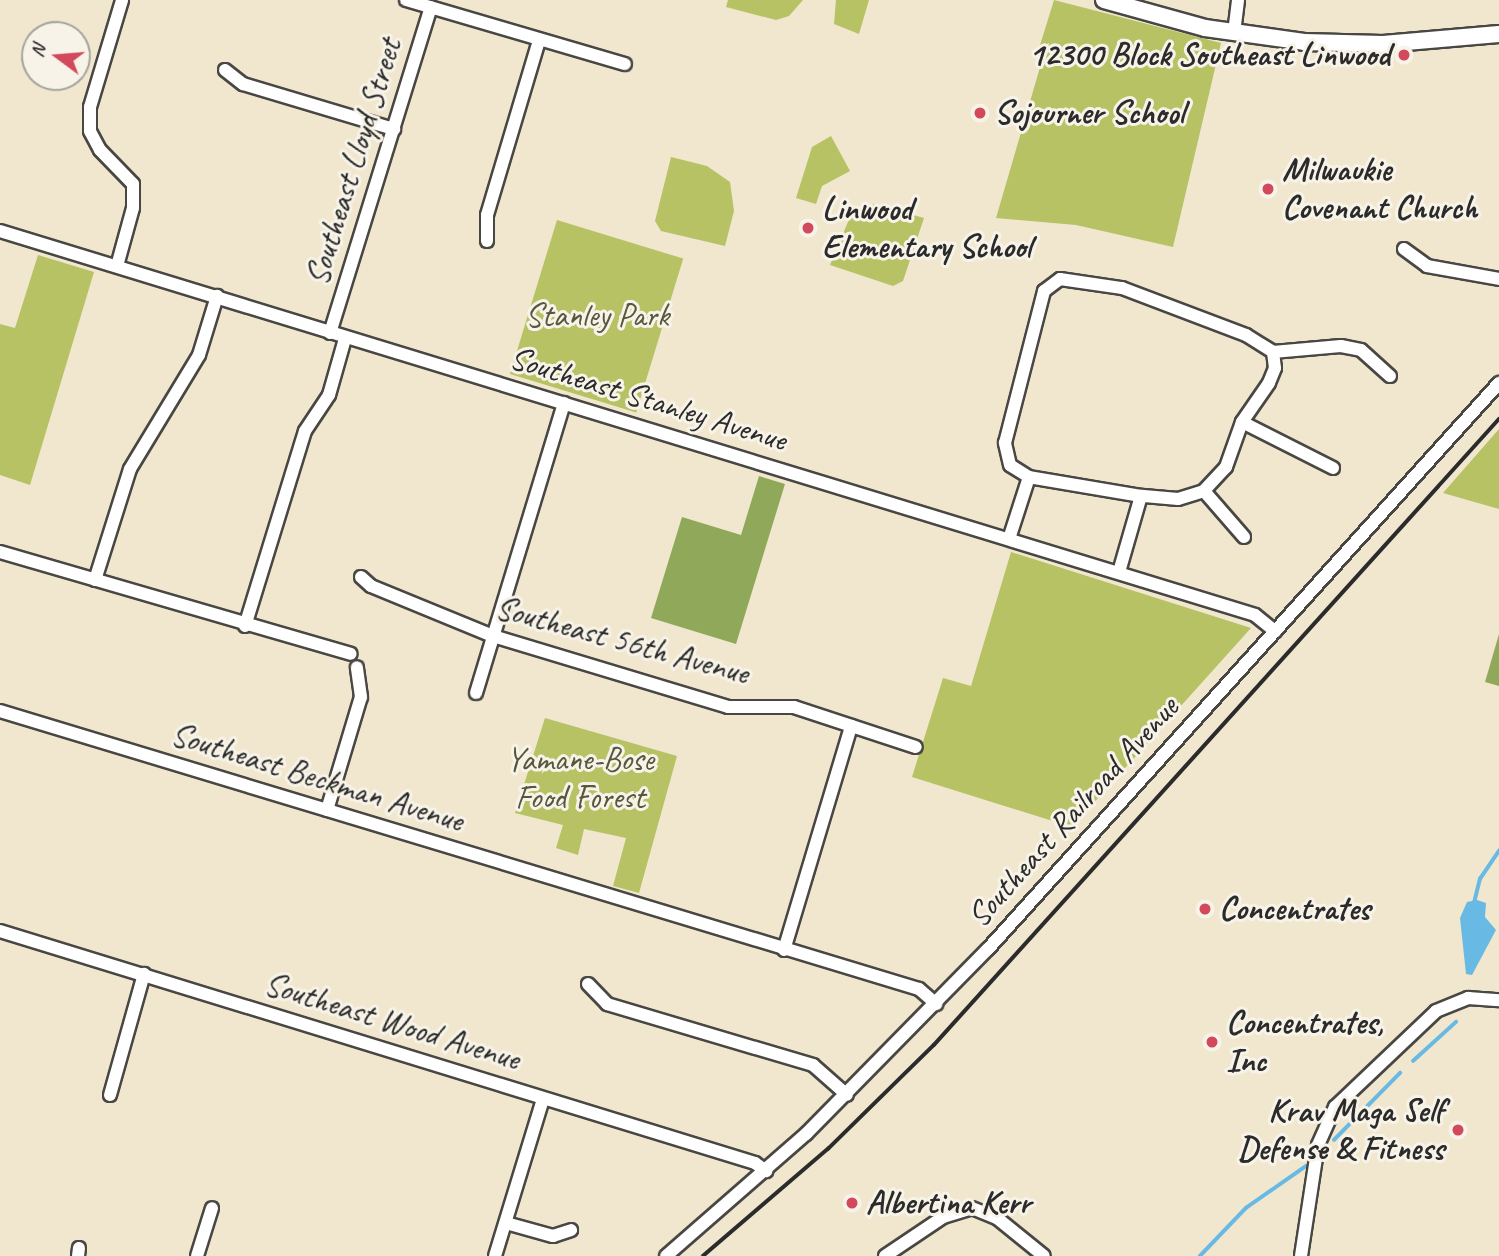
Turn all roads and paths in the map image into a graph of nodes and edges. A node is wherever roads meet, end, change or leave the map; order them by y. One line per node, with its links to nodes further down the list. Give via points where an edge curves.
1 (122, 0): 15 (street, via 90,107 90,131 100,150 132,184 133,208)
2 (406, 0): 5 (street)
3 (1104, 0): 6 (main road)
4 (1238, 0): 6 (street)
5 (431, 8): 8 (street); 11 (street, Southeast Lloyd Street)
6 (1234, 33): 7 (main road, via 1359,44)
7 (1499, 34)
8 (540, 41): 9 (street); 13 (street, via 487,215)
9 (625, 64)
10 (225, 70): 11 (street, via 243,84)
11 (394, 129): 18 (street, Southeast Lloyd Street)
12 (0, 231): 15 (street, Southeast Stanley Avenue)
13 (487, 241)
14 (1404, 249): 16 (street, via 1427,266)
15 (117, 267): 17 (street, Southeast Stanley Avenue)
16 (1499, 279)
17 (217, 296): 18 (street, Southeast Stanley Avenue); 34 (street, via 199,355 130,469)
18 (330, 333): 19 (street, Southeast Stanley Avenue)
19 (345, 339): 23 (street, Southeast Stanley Avenue); 35 (street, Southeast Lloyd Street, via 329,395 304,430)
20 (1273, 352): 21 (street, via 1341,346 1361,350); 24 (street, via 1275,368 1269,383); 26 (street, via 1246,335 1122,288 1060,279 1045,291 1005,443 1010,465)
21 (1390, 376)
22 (1499, 383): 36 (street, Southeast Railroad Avenue)
23 (564, 403): 30 (street, Southeast Stanley Avenue); 37 (street)
24 (1242, 422): 25 (street); 27 (street, via 1226,467)
25 (1333, 468)
26 (1029, 477): 28 (street); 30 (street)
27 (1203, 491): 28 (street, via 1178,499); 29 (street)
28 (1141, 496): 32 (street)
29 (1244, 537)
30 (1009, 539): 32 (street, Southeast Stanley Avenue)
31 (0, 552): 34 (street)
32 (1119, 572): 36 (street, Southeast Stanley Avenue, via 1255,615)
33 (361, 577): 37 (street, Southeast 56th Avenue, via 371,586)
34 (95, 580): 35 (street)
35 (245, 626): 38 (street)
36 (1275, 631): 50 (street, Southeast Railroad Avenue)
37 (493, 636): 40 (street); 42 (street, Southeast 56th Avenue, via 728,707 786,705)
38 (350, 654)
39 (357, 667): 44 (street, via 362,684 360,704)
40 (476, 693)
41 (0, 711): 44 (street, Southeast Beckman Avenue)
42 (851, 726): 43 (street, Southeast 56th Avenue); 46 (street)
43 (916, 747)
44 (327, 810): 46 (street, Southeast Beckman Avenue)
45 (0, 931): 47 (street, Southeast Wood Avenue)
46 (784, 950): 50 (street, Southeast Beckman Avenue, via 919,989)
47 (144, 974): 51 (street); 53 (street, Southeast Wood Avenue)
48 (588, 984): 52 (street, via 607,1004 813,1065)
49 (1499, 1000): 63 (street, via 1468,998 1436,1011 1335,1107 1318,1145)
50 (936, 1004): 52 (street, Southeast Railroad Avenue)
51 (110, 1095)
52 (846, 1095): 54 (street, Southeast Railroad Avenue)
53 (543, 1099): 54 (street, Southeast Wood Avenue, via 755,1163); 56 (street)
54 (766, 1171): 60 (street, Southeast Railroad Avenue)
55 (212, 1208): 58 (street)
56 (506, 1223): 57 (street, via 553,1236); 59 (street)
57 (571, 1230)
58 (197, 1256)
59 (495, 1256)
60 (666, 1256)
61 (885, 1256): 62 (street, via 943,1217 972,1208 997,1218)
62 (1044, 1256)
63 (1301, 1256)

